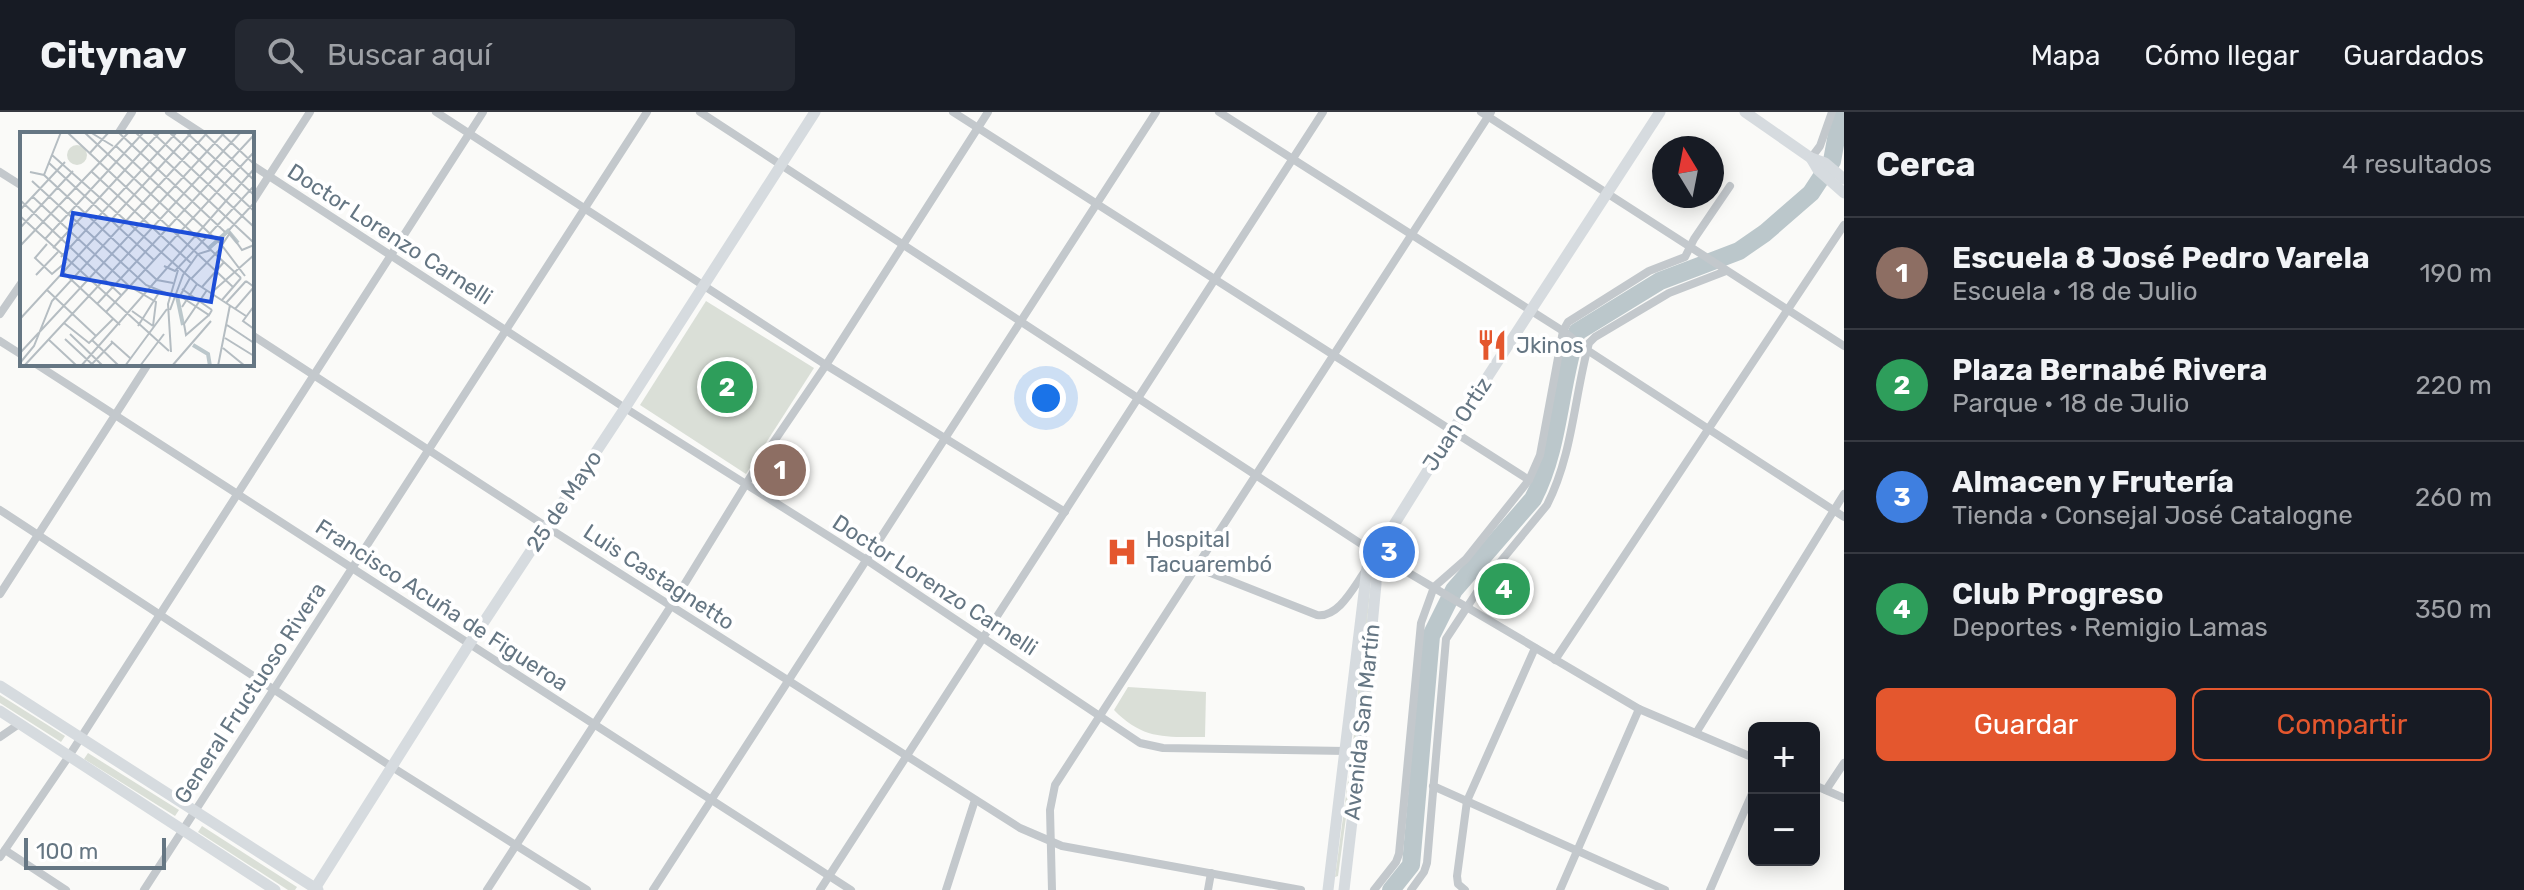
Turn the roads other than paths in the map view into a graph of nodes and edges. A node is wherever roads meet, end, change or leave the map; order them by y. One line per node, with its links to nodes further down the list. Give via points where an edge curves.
1 (132, 112): 19 (street)
2 (169, 112): 20 (street)
3 (310, 112): 27 (street)
4 (436, 112): 21 (street)
5 (483, 112): 21 (street)
6 (647, 112): 34 (street, General Fructuoso Rivera)
7 (700, 112): 24 (street)
8 (815, 112): 24 (street, 25 de Mayo)
9 (953, 112): 18 (street)
10 (988, 112): 18 (street)
11 (1156, 112): 33 (street)
12 (1219, 112): 23 (street)
13 (1323, 112): 23 (street)
14 (1660, 112): 31 (street, Juan Ortiz)
15 (1745, 112): 22 (street)
16 (1832, 112): 22 (street)
17 (1487, 114): 31 (street); 36 (street)
18 (978, 128): 33 (street); 37 (street)
19 (119, 132)
20 (200, 132)
21 (469, 134): 34 (street); 39 (street)
22 (1811, 158): 30 (street)
23 (1292, 160): 36 (street); 41 (street)
24 (782, 163): 37 (street); 43 (street, 25 de Mayo)
25 (254, 166): 27 (street, Doctor Lorenzo Carnelli)
26 (0, 172): 28 (street)
27 (269, 176): 32 (street); 39 (street, Doctor Lorenzo Carnelli)
28 (20, 185)
29 (1730, 186): 38 (street)
30 (1842, 186)
31 (1607, 194): 38 (street); 45 (street, Juan Ortiz)
32 (254, 199)
33 (1098, 202): 41 (street); 47 (street)
34 (585, 208): 43 (street); 48 (street, General Fructuoso Rivera)
35 (1844, 225): 44 (street)
36 (1412, 235): 45 (street); 55 (street)
37 (902, 246): 47 (street); 56 (street)
38 (1691, 247): 40 (street); 49 (street, via 1685,257 1649,271 1568,322)
39 (390, 256): 48 (street, Doctor Lorenzo Carnelli); 59 (street)
40 (1724, 270): 44 (street); 53 (street, via 1664,295)
41 (1215, 279): 55 (street); 60 (street)
42 (20, 285): 46 (street)
43 (705, 285): 56 (street); 61 (street, 25 de Mayo)
44 (1786, 309): 52 (street); 64 (street)
45 (1531, 311): 49 (street); 63 (street, Juan Ortiz)
46 (0, 314)
47 (1021, 321): 60 (street); 65 (street)
48 (506, 331): 61 (street, Doctor Lorenzo Carnelli); 66 (street, General Fructuoso Rivera)
49 (1566, 334): 53 (street); 68 (street, via 1540,455)
50 (254, 336): 59 (street, Luis Castagnetto)
51 (0, 341): 54 (street)
52 (1844, 346)
53 (1584, 348): 64 (street); 85 (street, via 1565,457 1547,505)
54 (20, 354)
55 (1334, 355): 63 (street); 67 (street)
56 (826, 365): 65 (street); 69 (street)
57 (39, 366): 62 (street, Francisco Acuña de Figueroa)
58 (147, 366): 62 (street)
59 (314, 375): 66 (street, Luis Castagnetto); 70 (street)
60 (1139, 398): 67 (street); 74 (street)
61 (625, 408): 69 (street, Doctor Lorenzo Carnelli); 76 (street, 25 de Mayo)
62 (115, 415): 70 (street, Francisco Acuña de Figueroa); 77 (street)
63 (1453, 430): 68 (street); 78 (street, Juan Ortiz)
64 (1710, 431): 73 (street); 91 (street)
65 (946, 438): 74 (street); 79 (street)
66 (429, 449): 76 (street, Luis Castagnetto); 80 (street, General Fructuoso Rivera)
67 (1257, 474): 78 (street); 81 (street)
68 (1529, 480): 83 (street)
69 (746, 485): 79 (street, Doctor Lorenzo Carnelli); 86 (street)
70 (237, 494): 80 (street, Francisco Acuña de Figueroa); 87 (street)
71 (1844, 494): 73 (street)
72 (0, 510): 77 (street)
73 (1834, 510): 75 (street); 100 (street)
74 (1065, 512): 88 (street)
75 (1844, 517)
76 (547, 527): 86 (street, Luis Castagnetto); 89 (street, 25 de Mayo)
77 (38, 534): 84 (street); 87 (street)
78 (1375, 553): 82 (street, Juan Ortiz); 83 (street); 140 (street, Avenida San Martín)
79 (868, 561): 88 (street, Doctor Lorenzo Carnelli); 92 (street)
80 (352, 568): 89 (street, Francisco Acuña de Figueroa); 94 (street, General Fructuoso Rivera)
81 (1198, 568): 82 (street, Juan Ortiz, via 1317,615 1331,614); 97 (street)
82 (1367, 568): 103 (street, Avenida San Martín)
83 (1437, 588): 85 (street); 141 (street, via 1418,633 1399,854)
84 (0, 594)
85 (1466, 605): 90 (street); 109 (street, via 1446,639)
86 (671, 606): 92 (street, Luis Castagnetto); 99 (street)
87 (159, 615): 94 (street); 102 (street)
88 (984, 638): 97 (street, Doctor Lorenzo Carnelli); 106 (street)
89 (470, 643): 99 (street, Francisco Acuña de Figueroa); 108 (street, 25 de Mayo)
90 (1535, 648): 91 (street); 116 (street)
91 (1555, 660): 95 (street)
92 (789, 681): 106 (street, Luis Castagnetto); 114 (street)
93 (0, 686): 102 (street)
94 (275, 687): 108 (street); 117 (street, General Fructuoso Rivera)
95 (1639, 709): 100 (street); 121 (street)
96 (0, 711): 98 (street)
97 (1100, 716): 103 (street, Doctor Lorenzo Carnelli, via 1152,747); 119 (street, via 1052,793)
98 (19, 724): 101 (street); 105 (street)
99 (593, 725): 114 (street, Francisco Acuña de Figueroa); 120 (street)
100 (1696, 733): 104 (street)
101 (0, 737)
102 (81, 738): 105 (street); 117 (street)
103 (1346, 751): 139 (street, Avenida San Martín)
104 (1748, 755)
105 (69, 756): 118 (street); 122 (street)
106 (907, 757): 115 (street, Luis Castagnetto); 124 (street)
107 (1844, 763): 111 (street)
108 (392, 767): 120 (street); 126 (street, 25 de Mayo)
109 (1433, 786): 116 (street); 142 (street, via 1427,863)
110 (1820, 788): 111 (street)
111 (1826, 790): 113 (street)
112 (1752, 794): 145 (street)
113 (1844, 798)
114 (712, 800): 124 (street, Francisco Acuña de Figueroa); 132 (street)
115 (975, 800): 119 (street, Luis Castagnetto); 135 (street)
116 (1467, 801): 121 (street); 125 (street)
117 (195, 812): 118 (street, General Fructuoso Rivera); 126 (street)
118 (183, 831): 128 (street, General Fructuoso Rivera); 129 (street)
119 (1050, 842): 123 (street, Luis Castagnetto); 136 (street)
120 (516, 846): 130 (street); 131 (street)
121 (1578, 850): 143 (street); 144 (street)
122 (2, 853): 127 (street)
123 (1211, 873): 137 (street); 138 (street, Luis Castagnetto)
124 (829, 877): 133 (street); 134 (street, Francisco Acuña de Figueroa)
125 (1462, 887)
126 (316, 889)
127 (66, 890)
128 (144, 890)
129 (275, 890)
130 (487, 890)
131 (587, 890)
132 (653, 890)
133 (820, 890)
134 (851, 890)
135 (946, 890)
136 (1052, 890)
137 (1208, 890)
138 (1301, 890)
139 (1328, 890)
140 (1344, 890)
141 (1374, 890)
142 (1411, 890)
143 (1560, 890)
144 (1665, 890)
145 (1710, 890)

